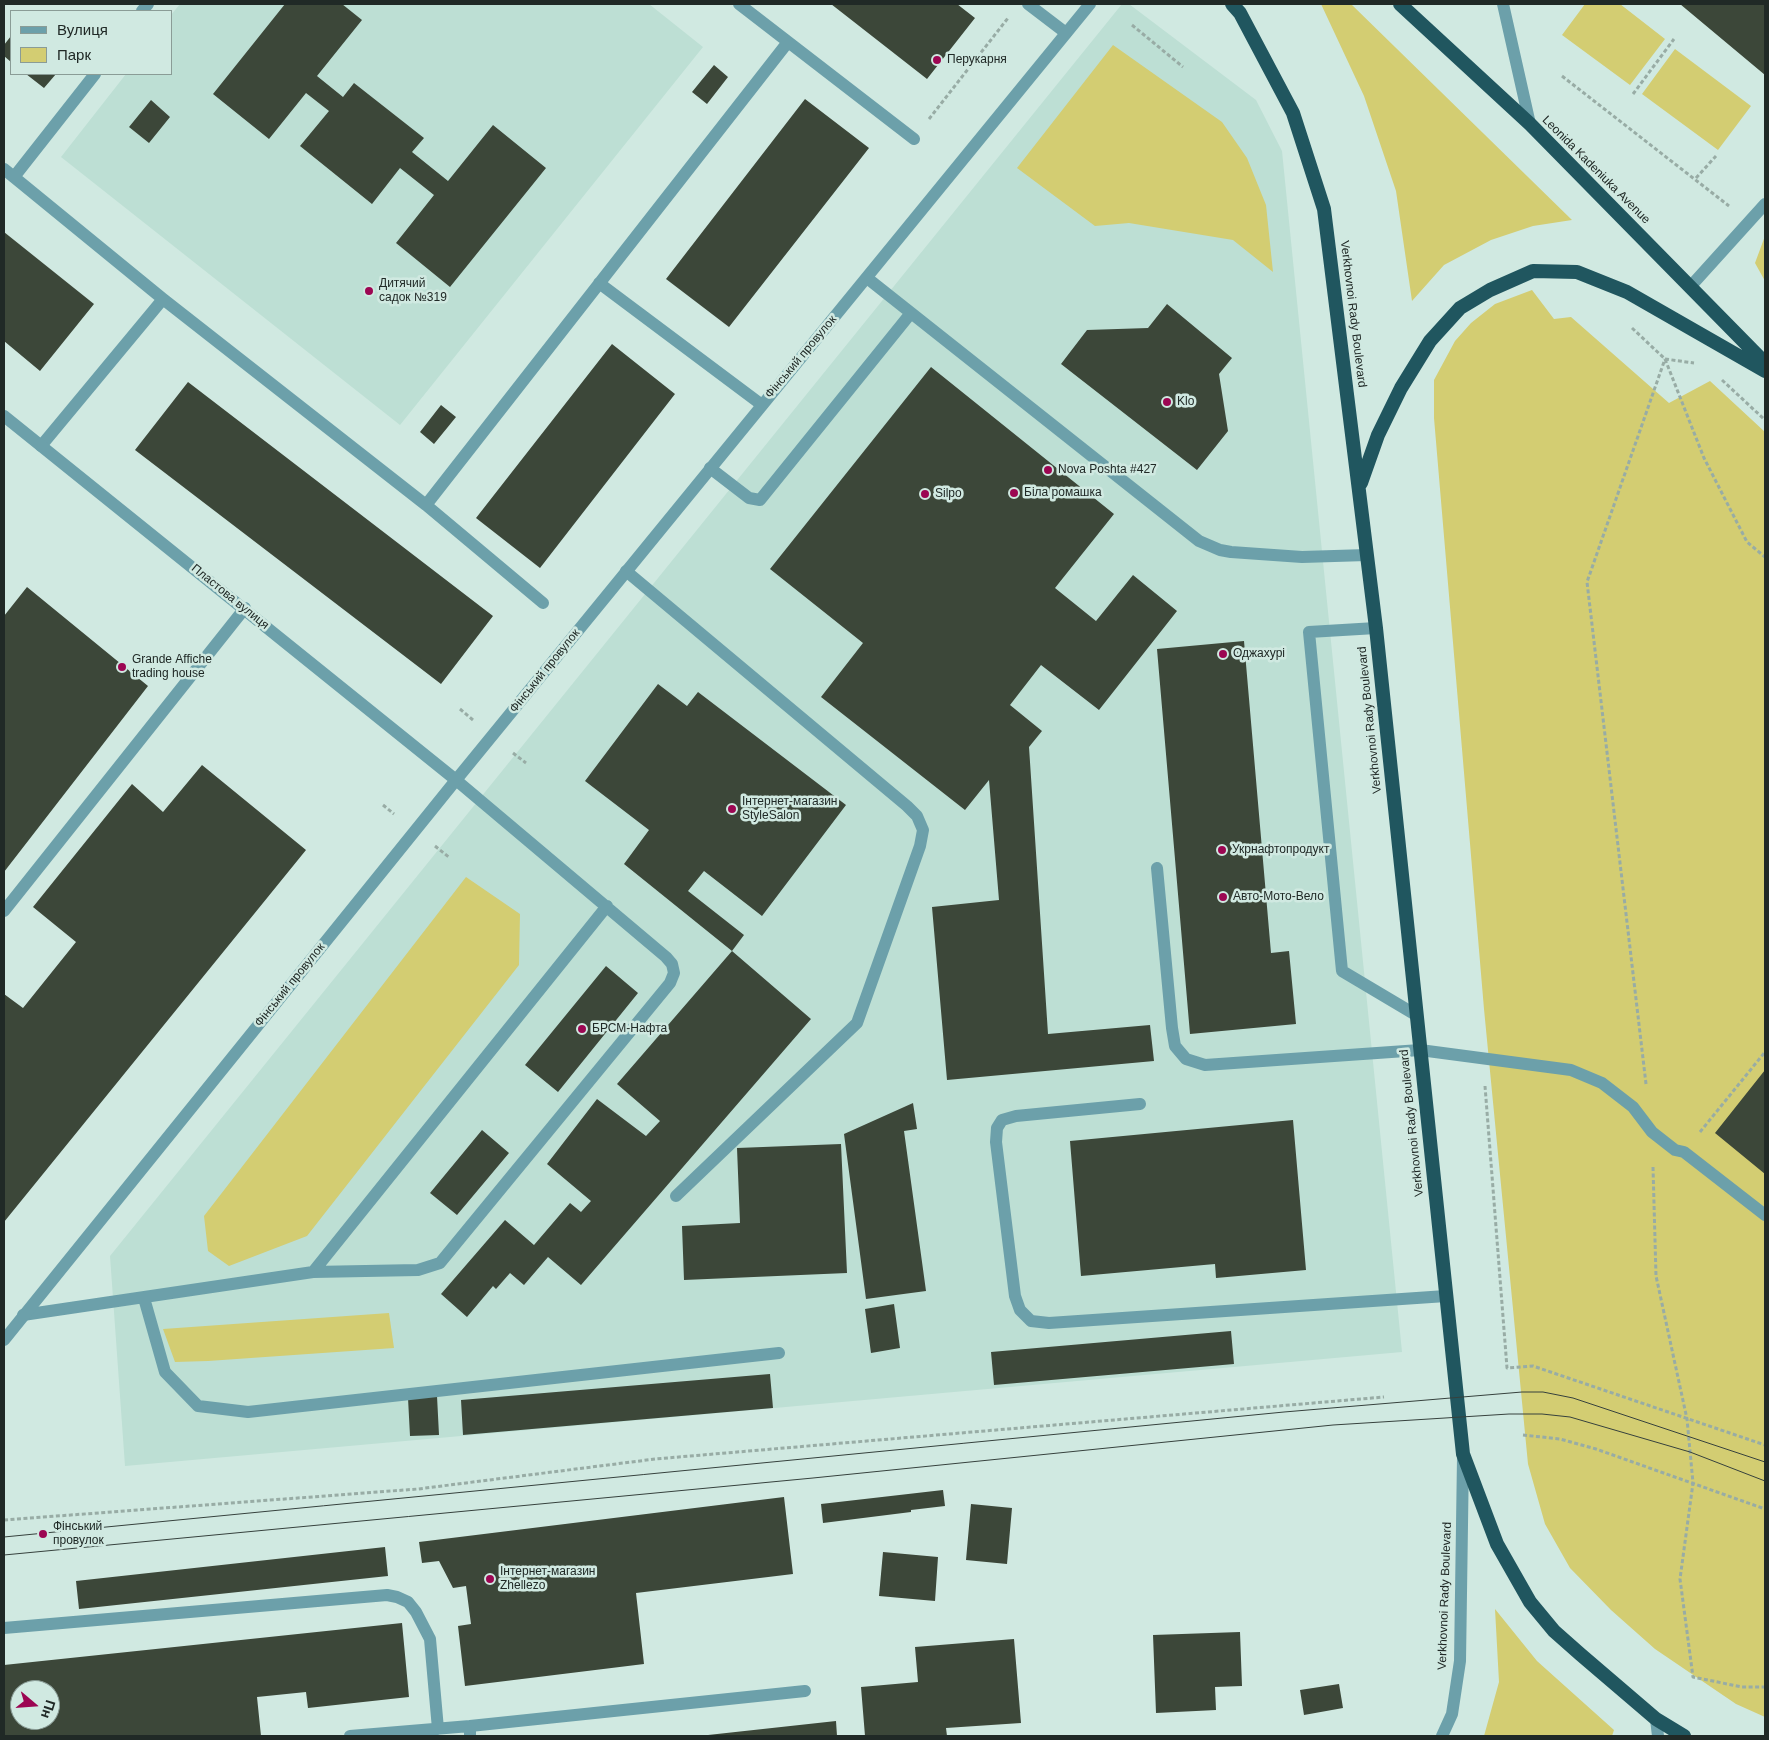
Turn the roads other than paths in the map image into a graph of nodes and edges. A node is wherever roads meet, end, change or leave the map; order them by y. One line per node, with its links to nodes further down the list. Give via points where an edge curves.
1 (738, 4): 8 (street)
2 (1028, 4): 7 (street)
3 (1090, 4): 7 (street, Фінський провулок)
4 (1232, 4): 26 (highway, Verkhovnoi Rady Boulevard, via 1240,13 1293,113 1324,209)
5 (1400, 4): 10 (highway, Leonida Kadeniuka Avenue)
6 (1503, 4): 10 (street)
7 (1066, 33): 15 (street, Фінський провулок)
8 (788, 42): 11 (street); 16 (street)
9 (94, 75): 13 (street)
10 (1530, 124): 17 (highway, Leonida Kadeniuka Avenue)
11 (914, 139)
12 (4, 169): 13 (street)
13 (14, 177): 18 (street)
14 (1765, 204): 17 (street)
15 (867, 278): 19 (street); 22 (street, Фінський провулок)
16 (599, 283): 22 (street); 27 (street)
17 (1690, 288): 20 (highway, Leonida Kadeniuka Avenue)
18 (163, 299): 24 (street); 27 (street)
19 (911, 313): 25 (street, via 760,500 749,498); 28 (street, via 1208,546 1231,552 1302,557)
20 (1765, 363)
21 (1765, 371): 26 (highway, via 1627,292 1577,272 1533,271 1460,308 1430,341 1401,388 1378,435)
22 (762, 405): 25 (street, Фінський провулок)
23 (4, 416): 24 (street, Пластова вулиця)
24 (41, 446): 31 (street, Пластова вулиця)
25 (710, 468): 29 (street, Фінський провулок)
26 (1360, 487): 28 (highway, Verkhovnoi Rady Boulevard)
27 (426, 505): 30 (street)
28 (1367, 555): 32 (highway, Verkhovnoi Rady Boulevard)
29 (626, 571): 33 (street, Фінський провулок); 40 (street, via 908,806 923,830 857,1023)
30 (543, 603)
31 (244, 608): 33 (street, Пластова вулиця); 36 (street)
32 (1376, 628): 37 (highway, Verkhovnoi Rady Boulevard); 37 (street, via 1309,632 1342,971)
33 (456, 780): 35 (street, Пластова вулиця); 45 (street, Фінський провулок)
34 (1157, 868): 38 (street, via 1172,1028 1175,1046 1186,1059 1205,1065)
35 (607, 906): 42 (street); 42 (street, Пластова вулиця, via 672,964 674,973 670,983 440,1263 418,1270)
36 (4, 911)
37 (1416, 1015): 38 (highway, Verkhovnoi Rady Boulevard)
38 (1420, 1050): 41 (street, via 1571,1070 1602,1083 1633,1107 1652,1132 1674,1150 1684,1152); 43 (highway, Verkhovnoi Rady Boulevard)
39 (1140, 1104): 43 (street, via 1016,1116 1002,1120 997,1128 1015,1296 1020,1310 1030,1321 1049,1323)
40 (676, 1196)
41 (1765, 1215)
42 (313, 1272): 44 (street)
43 (1446, 1296): 48 (highway, Verkhovnoi Rady Boulevard)
44 (144, 1298): 45 (street); 47 (street, via 165,1372 198,1406 248,1412)
45 (24, 1315): 46 (street, Фінський провулок)
46 (4, 1340)
47 (779, 1353)
48 (1463, 1454): 51 (highway, Verkhovnoi Rady Boulevard, via 1497,1544 1530,1602 1554,1631); 55 (street, Verkhovnoi Rady Boulevard, via 1460,1661 1452,1714)
49 (4, 1628): 52 (street, via 387,1595 398,1597 408,1602 416,1612 430,1639)
50 (805, 1691): 53 (street)
51 (1656, 1719): 56 (street); 57 (highway, Verkhovnoi Rady Boulevard)
52 (438, 1729): 53 (street); 54 (street)
53 (470, 1731)
54 (350, 1736)
55 (1442, 1736)
56 (1658, 1736)
57 (1684, 1736)

